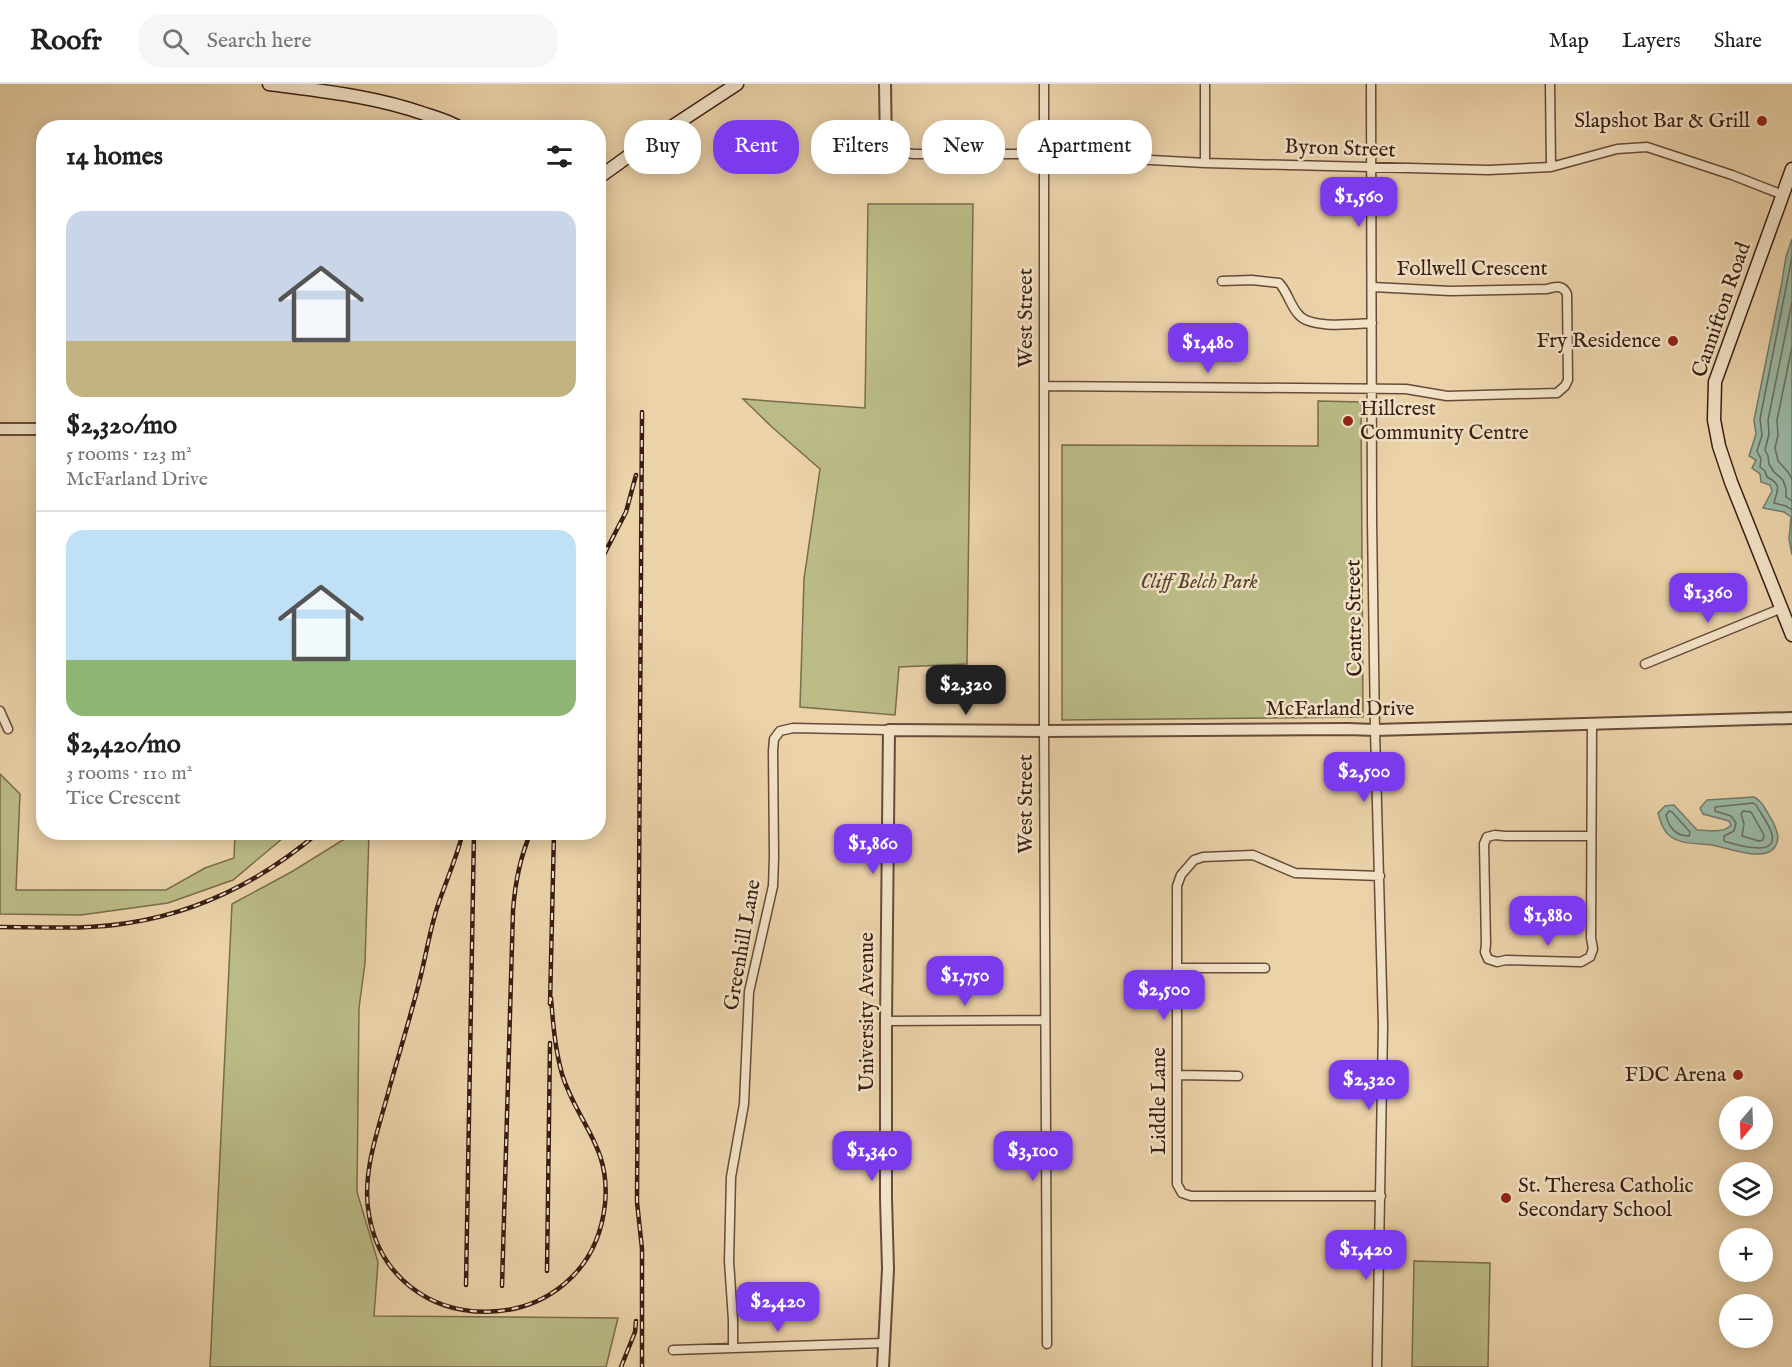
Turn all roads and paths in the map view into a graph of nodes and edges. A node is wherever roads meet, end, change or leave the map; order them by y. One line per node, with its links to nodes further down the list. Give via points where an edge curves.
1 (269, 84): 8 (main road, via 351,94)
2 (737, 84): 18 (main road)
3 (885, 84): 9 (street)
4 (1044, 84): 10 (street, West Street)
5 (1205, 84): 14 (street)
6 (1371, 84): 16 (street, Centre Street)
7 (1550, 84): 15 (street)
8 (444, 120)
9 (886, 120)
10 (1044, 120)
11 (910, 154): 12 (street, Byron Street)
12 (1017, 154)
13 (1152, 160): 14 (street, Byron Street)
14 (1205, 163): 16 (street, Byron Street)
15 (1551, 167): 16 (street, Byron Street); 20 (street, Byron Street, via 1617,149 1647,147)
16 (1371, 168): 22 (street, Centre Street)
17 (1792, 169): 20 (main road, Cannifton Road)
18 (606, 172)
19 (1044, 174): 24 (street, West Street)
20 (1783, 195): 28 (main road, Cannifton Road, via 1714,382 1719,446)
21 (1222, 281): 23 (street, via 1279,283 1298,315 1316,324)
22 (1373, 287): 23 (street, Centre Street); 25 (street, Follwell Crescent, via 1450,291 1556,286 1568,294 1568,380 1557,393 1447,396 1418,390)
23 (1372, 323): 25 (street, Centre Street)
24 (1044, 386): 25 (street); 37 (street, West Street)
25 (1373, 389): 36 (street, Centre Street)
26 (0, 429): 27 (street)
27 (36, 429)
28 (1782, 608): 29 (main road, Cannifton Road); 30 (street)
29 (1792, 635)
30 (1645, 664)
31 (0, 711): 34 (street)
32 (1792, 718): 33 (street, McFarland Drive)
33 (1592, 724): 36 (street, McFarland Drive); 38 (street)
34 (8, 729)
35 (889, 729): 37 (street, McFarland Drive); 43 (street, University Avenue); 49 (street, Greenhill Lane, via 793,728 780,731 774,739 773,886 749,992 744,1104 731,1177)
36 (1375, 730): 37 (street, McFarland Drive); 39 (street, Centre Street)
37 (1044, 731): 42 (street, West Street)
38 (1592, 836): 38 (street, via 1590,957 1581,962 1488,959 1484,844 1487,837)
39 (1380, 876): 40 (street, Liddle Lane, via 1295,873 1253,855 1194,860 1181,874 1177,886); 46 (street, Centre Street)
40 (1177, 968): 41 (street); 44 (street, Liddle Lane)
41 (1265, 968)
42 (1044, 1020): 43 (street); 48 (street, West Street)
43 (886, 1021): 47 (street, University Avenue, via 888,1269)
44 (1177, 1075): 45 (street); 46 (street, Liddle Lane, via 1177,1184 1182,1193)
45 (1238, 1076)
46 (1381, 1196): 52 (street, Centre Street)
47 (883, 1343): 49 (street); 51 (street, University Avenue)
48 (1047, 1344)
49 (733, 1347): 50 (street)
50 (673, 1350)
51 (883, 1367)
52 (1377, 1367)

